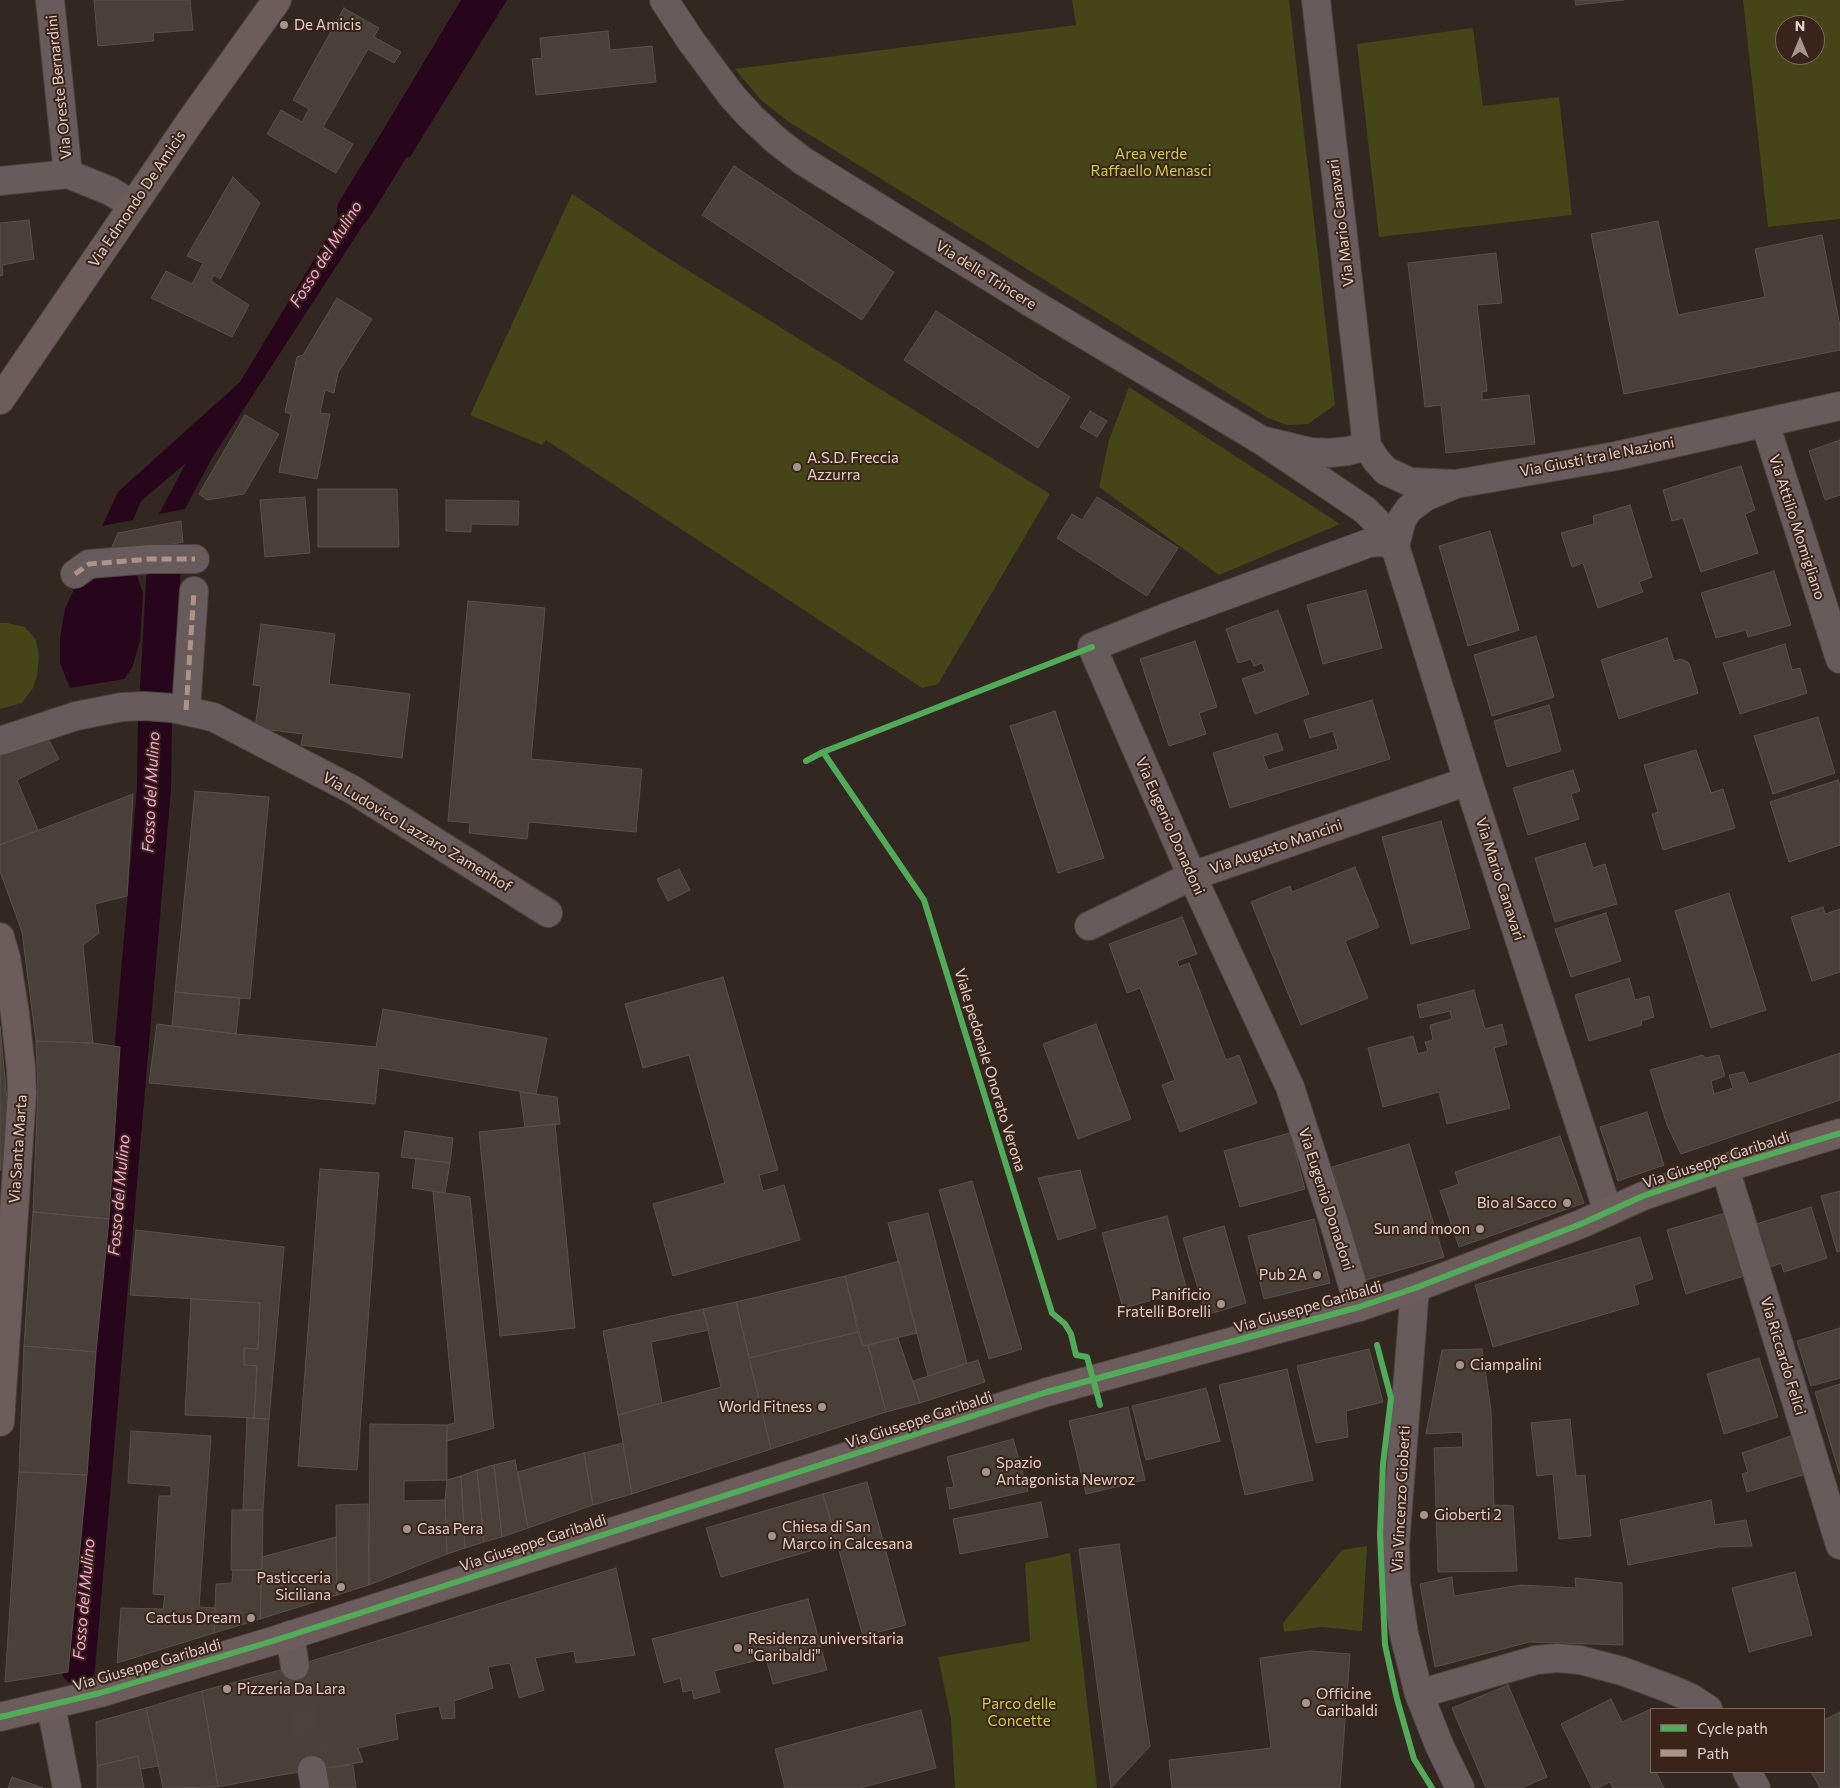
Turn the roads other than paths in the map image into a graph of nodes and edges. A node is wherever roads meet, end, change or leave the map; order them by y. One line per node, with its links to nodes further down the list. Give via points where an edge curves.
1 (50, 0): 5 (street, Via Oreste Bernardini)
2 (277, 0): 7 (street, Via Edmondo De Amicis)
3 (664, 0): 11 (street, Via delle Trincere, via 731,95 777,141 803,161)
4 (1316, 0): 12 (street, Via Mario Canavari)
5 (68, 174): 6 (street); 7 (street, via 110,191)
6 (0, 181)
7 (133, 205): 8 (street, Via Edmondo De Amicis)
8 (0, 400)
9 (1840, 406): 10 (street, Via Giusti tra le Nazioni)
10 (1764, 423): 13 (street, Via Giusti tra le Nazioni, via 1616,456); 18 (street, Via Attilio Momigliano)
11 (1261, 440): 12 (street, Via delle Trincere, via 1311,452 1330,453); 14 (street, Via Mario Canavari, via 1365,510)
12 (1367, 446): 13 (street, Via Giusti tra le Nazioni, via 1386,471 1403,480)
13 (1456, 484): 14 (street, via 1425,497 1409,509 1402,518)
14 (1395, 546): 21 (street, Via Mario Canavari); 22 (street, Via Eugenio Donadoni, via 1369,543 1092,647)
15 (195, 559): 16 (street, via 89,564)
16 (76, 574)
17 (194, 591): 19 (street)
18 (1840, 659)
19 (179, 709): 20 (street, Via Ludovico Lazzaro Zamenhof, via 122,707 76,716); 23 (street, Via Ludovico Lazzaro Zamenhof, via 213,717 353,790)
20 (0, 741)
21 (1468, 781): 22 (street, Via Augusto Mancini); 28 (street, Via Mario Canavari)
22 (1192, 876): 24 (street, Via Augusto Mancini); 30 (street, Via Eugenio Donadoni, via 1290,1087)
23 (548, 912)
24 (1089, 926)
25 (0, 937): 31 (street, Via Santa Marta, via 15,1014 22,1093)
26 (1840, 1133): 27 (street, Via Giuseppe Garibaldi)
27 (1725, 1168): 28 (street, Via Giuseppe Garibaldi, via 1643,1196); 32 (street, Via Riccardo Felici)
28 (1608, 1212): 29 (street, Via Giuseppe Garibaldi)
29 (1415, 1288): 30 (street, Via Giuseppe Garibaldi); 35 (street, Via Vincenzo Gioberti, via 1395,1545 1396,1582 1404,1634)
30 (1360, 1306): 33 (street, Via Giuseppe Garibaldi, via 1046,1392)
31 (0, 1422)
32 (1840, 1545)
33 (290, 1635): 34 (street); 36 (street, Via Giuseppe Garibaldi)
34 (295, 1666)
35 (1418, 1694): 37 (street, via 1536,1660 1557,1658 1580,1660 1622,1671 1673,1690); 41 (street, Via Vincenzo Gioberti)
36 (51, 1706): 38 (street, Via Giuseppe Garibaldi); 40 (street)
37 (1706, 1708)
38 (0, 1718)
39 (1748, 1773): 42 (street)
40 (67, 1788)
41 (1460, 1788)
42 (1756, 1788)

